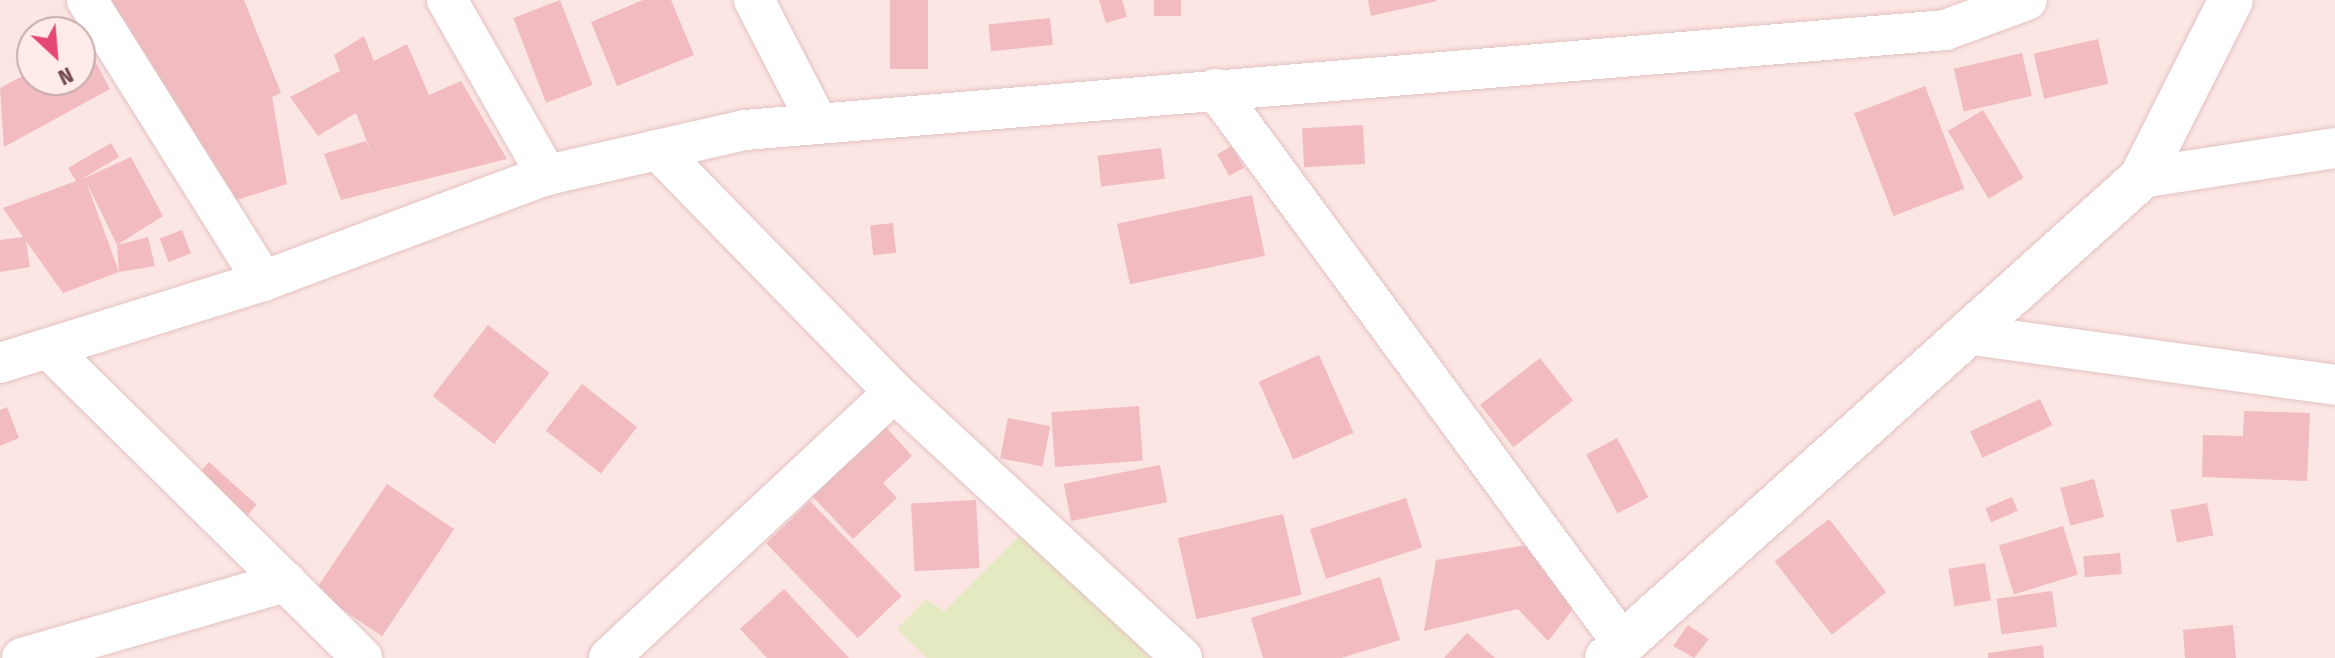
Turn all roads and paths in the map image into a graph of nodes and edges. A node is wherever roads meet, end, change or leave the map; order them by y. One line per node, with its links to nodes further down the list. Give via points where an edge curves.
1 (87, 0): 12 (street)
2 (447, 0): 10 (street)
3 (754, 0): 7 (street)
4 (2027, 0): 6 (street, via 1945,30)
5 (2231, 0): 11 (street)
6 (1215, 89): 7 (street); 19 (street)
7 (816, 120): 9 (street)
8 (2335, 148): 11 (street)
9 (658, 150): 10 (street); 17 (street)
10 (547, 175): 12 (street)
11 (2141, 178): 13 (street)
12 (263, 281): 14 (street)
13 (1972, 335): 16 (street); 19 (street)
14 (49, 349): 15 (street); 18 (street)
15 (0, 363)
16 (2335, 385)
17 (894, 392): 20 (street); 23 (street)
18 (286, 582): 21 (street); 22 (street)
19 (1614, 650)
20 (1167, 654)
21 (22, 658)
22 (362, 658)
23 (609, 658)

